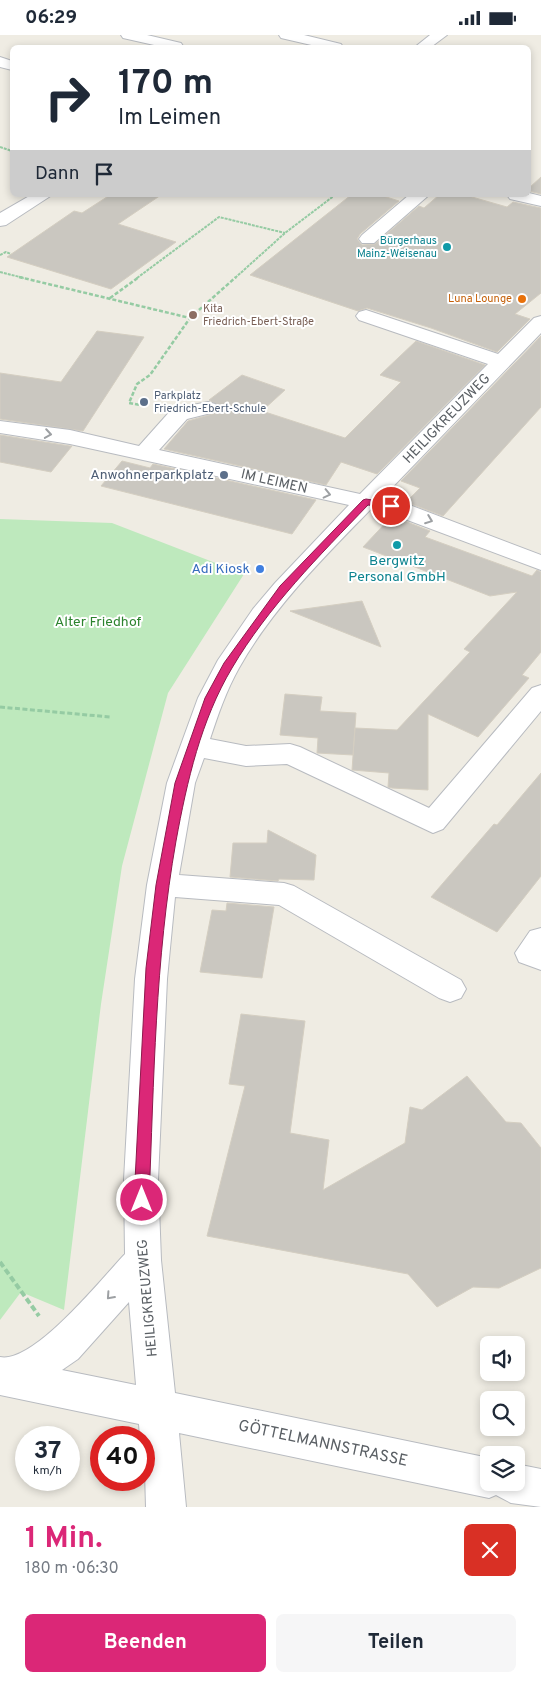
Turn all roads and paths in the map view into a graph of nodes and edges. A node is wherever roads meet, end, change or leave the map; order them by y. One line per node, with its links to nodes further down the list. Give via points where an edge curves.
1 (128, 35): 4 (street)
2 (286, 35): 5 (street)
3 (440, 35): 6 (street)
4 (180, 44)
5 (328, 45)
6 (425, 45)
7 (40, 197): 12 (street)
8 (332, 197): 13 (path)
9 (418, 197): 14 (street)
10 (524, 197): 11 (street)
11 (541, 201)
12 (0, 221)
13 (285, 233): 18 (path, via 219,217); 20 (path)
14 (368, 239)
15 (11, 254): 16 (path)
16 (0, 255)
17 (0, 272): 18 (path)
18 (109, 298): 20 (path)
19 (366, 316): 22 (street)
20 (190, 318): 23 (path, via 150,375 136,384 129,403)
21 (541, 322): 22 (street, HEILIGKREUZWEG)
22 (502, 362): 27 (street, HEILIGKREUZWEG)
23 (140, 405)
24 (208, 408): 26 (street, via 180,414)
25 (0, 427): 26 (street, IM LEIMEN, one-way to 26)
26 (145, 453): 27 (street, IM LEIMEN, one-way to 27)
27 (366, 502): 28 (street, IM LEIMEN, one-way to 28, via 391,506); 32 (street, HEILIGKREUZWEG, via 284,588 244,641 211,698)
28 (541, 563)
29 (541, 694): 32 (street, via 433,822 290,754 246,756)
30 (0, 707): 31 (path)
31 (110, 717)
32 (193, 747): 33 (street, HEILIGKREUZWEG, via 181,783)
33 (162, 885): 36 (street, via 284,894); 37 (street, HEILIGKREUZWEG, via 150,988 141,1180)
34 (541, 940): 35 (street, via 530,953)
35 (541, 959)
36 (450, 989)
37 (143, 1260): 40 (street, one-way to 40, via 65,1346 43,1361); 41 (street, HEILIGKREUZWEG)
38 (0, 1262): 39 (path)
39 (43, 1321)
40 (3, 1377): 41 (street, GÖTTELMANNSTRASSE)
41 (157, 1410): 42 (street, GÖTTELMANNSTRASSE); 45 (street, HEILIGKREUZWEG)
42 (480, 1476)
43 (525, 1486): 44 (street)
44 (541, 1489)
45 (166, 1507)

